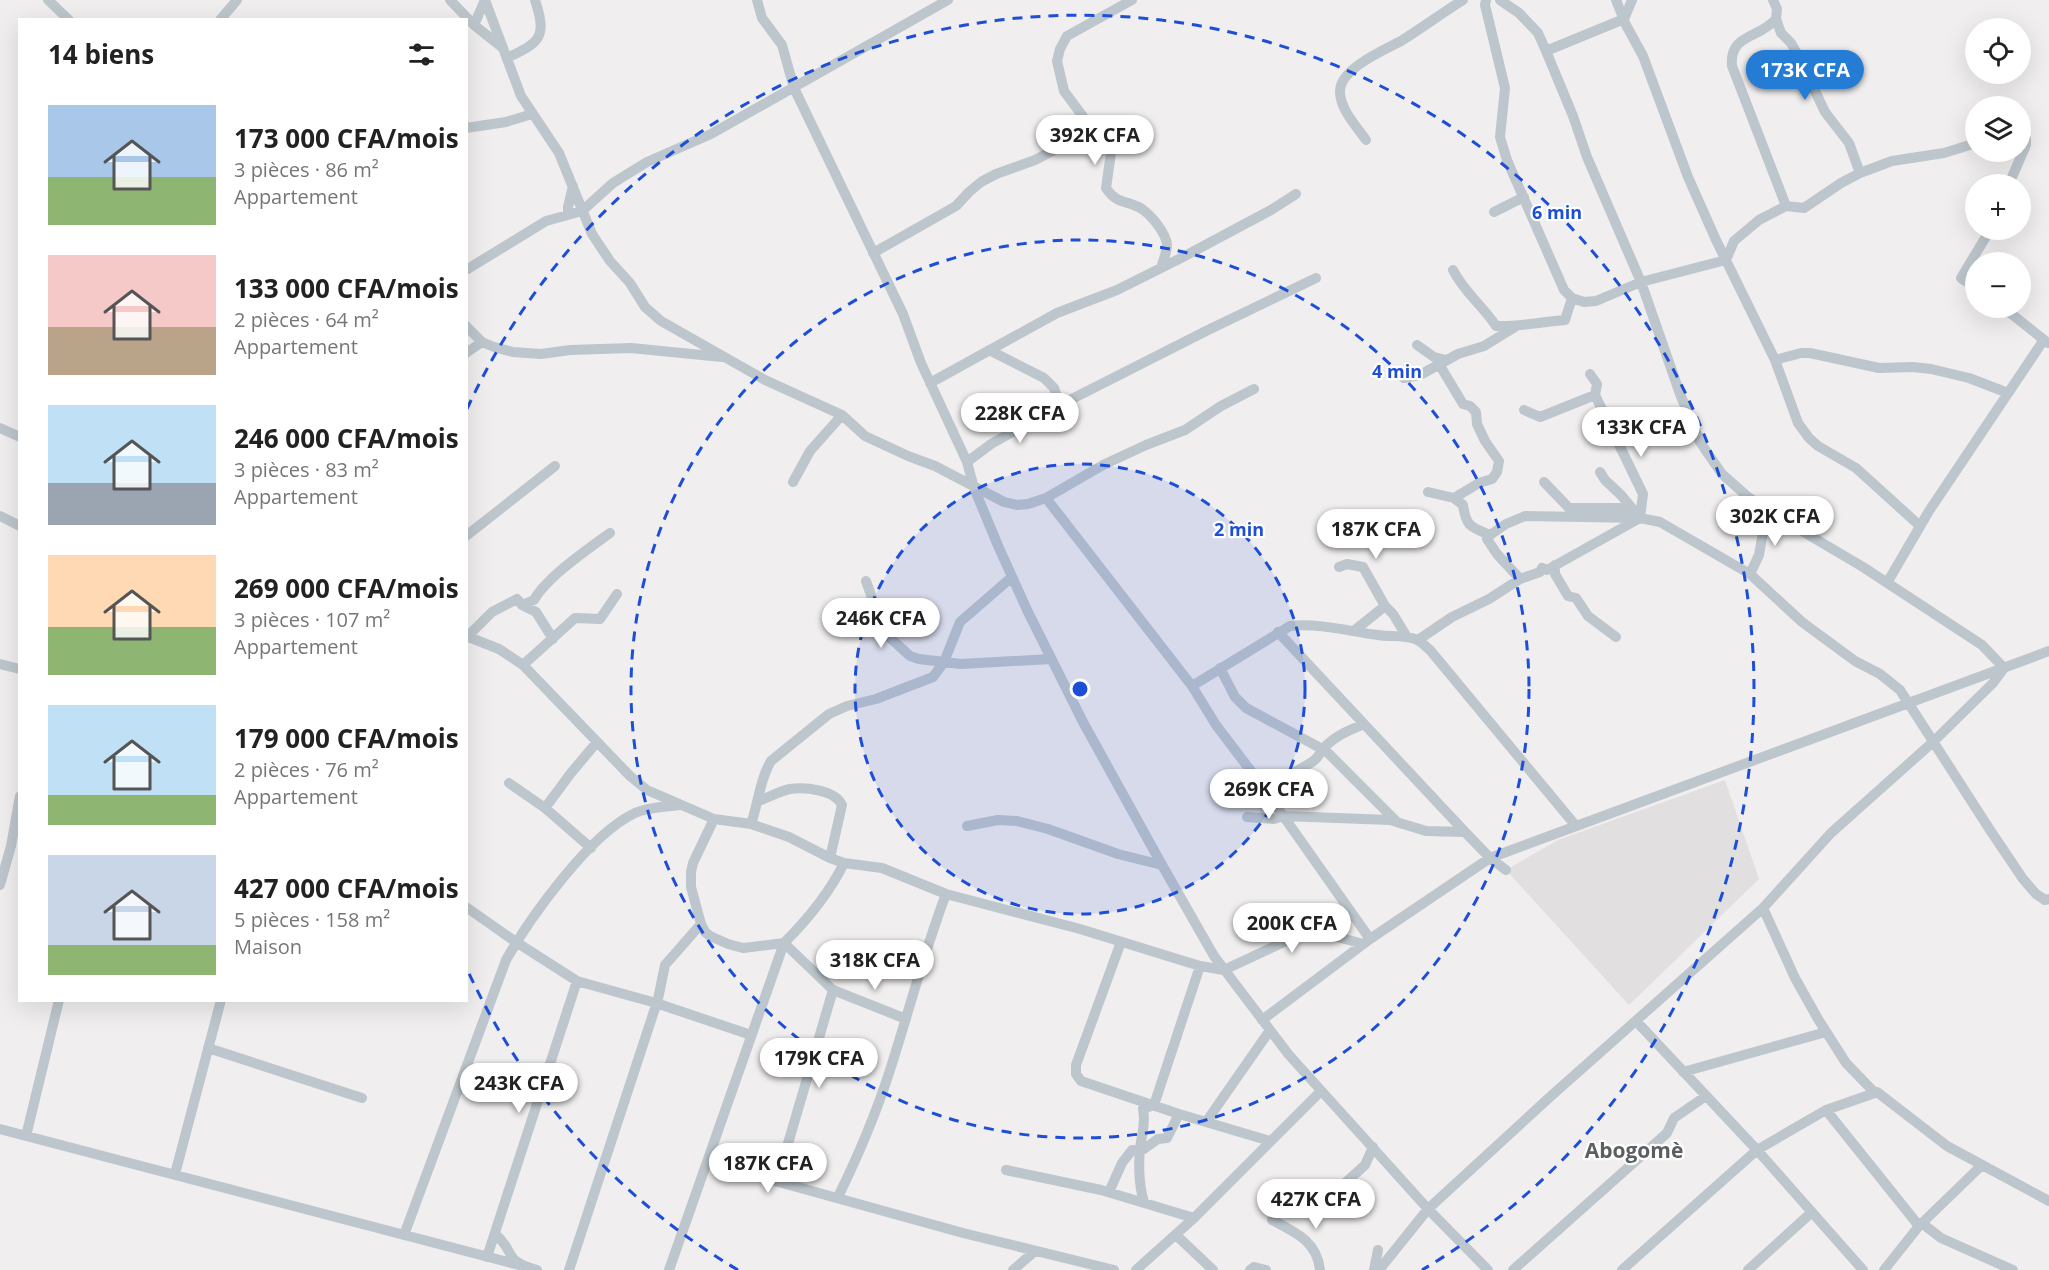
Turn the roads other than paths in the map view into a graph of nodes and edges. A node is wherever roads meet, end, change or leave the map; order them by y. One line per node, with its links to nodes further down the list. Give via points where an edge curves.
1 (48, 0): 15 (street)
2 (237, 0): 16 (street)
3 (450, 0): 17 (street)
4 (485, 0): 21 (street); 23 (street)
5 (535, 0): 23 (street, via 540,35 532,46)
6 (757, 0): 24 (street, via 762,18 782,45)
7 (948, 0): 24 (street)
8 (1132, 0): 26 (street, via 1067,36 1060,49 1057,61 1064,91)
9 (1462, 0): 28 (street, via 1367,59 1341,84 1340,94 1349,115)
10 (1486, 0): 33 (street, via 1505,88 1500,137)
11 (1500, 0): 22 (street, via 1538,33)
12 (1616, 0): 18 (street)
13 (1632, 0): 18 (street)
14 (1773, 0): 20 (street)
15 (67, 18)
16 (222, 18)
17 (467, 18)
18 (1624, 18): 22 (street); 39 (street)
19 (468, 19): 21 (street)
20 (1776, 20): 30 (street, via 1826,112 1849,143); 34 (street, via 1763,31 1740,40 1731,58)
21 (474, 25): 23 (street)
22 (1546, 51): 44 (street)
23 (505, 53): 25 (street)
24 (794, 88): 35 (street, via 711,134 647,162 613,183); 38 (street)
25 (532, 114): 27 (street); 31 (street, via 559,153)
26 (1087, 122): 38 (street, via 1062,146 981,182 956,206); 40 (street, via 1111,153 1106,180 1111,196 1144,210 1162,231 1167,243)
27 (468, 128)
28 (1366, 140)
29 (1965, 146): 30 (street, via 1892,161)
30 (1860, 173): 34 (street, via 1804,208)
31 (573, 186): 35 (street); 37 (street)
32 (1296, 194): 40 (street)
33 (1524, 197): 36 (street); 45 (street, via 1564,290)
34 (1786, 206): 39 (street, via 1759,220 1734,241)
35 (582, 211): 37 (street); 54 (street, via 592,234 645,307)
36 (1494, 212)
37 (568, 215): 41 (street, via 529,230)
38 (873, 253): 59 (street)
39 (1726, 260): 44 (street); 55 (street)
40 (1161, 268): 52 (street, via 1057,314)
41 (468, 269)
42 (1454, 270): 47 (street, via 1460,284 1496,326)
43 (1316, 278): 63 (street)
44 (1641, 282): 45 (street, via 1596,301); 78 (street, via 1700,442 1722,474)
45 (1572, 298): 47 (street, via 1565,320)
46 (2016, 318): 50 (street)
47 (1515, 327): 56 (street, via 1484,346)
48 (468, 328): 49 (street)
49 (482, 342): 53 (street); 54 (street, via 513,352 541,354 631,348)
50 (2046, 342): 61 (street)
51 (1418, 345): 56 (street)
52 (989, 350): 59 (street); 63 (street, via 1044,378 1054,388)
53 (468, 352)
54 (725, 357): 65 (street)
55 (1775, 360): 61 (street, via 1810,353 1879,368 1932,369); 82 (street, via 1798,423 1809,438 1856,468)
56 (1443, 362): 58 (street, via 1420,375); 76 (street, via 1463,404 1476,412 1477,424 1499,461 1492,478)
57 (1590, 374): 62 (street, via 1597,384)
58 (1404, 378)
59 (930, 382): 68 (street)
60 (1254, 389): 75 (street, via 1185,430 1103,465)
61 (2008, 393): 82 (street)
62 (1595, 395): 64 (street, via 1540,417); 80 (street, via 1643,494)
63 (1060, 405): 68 (street)
64 (1524, 410)
65 (842, 415): 71 (street, via 810,451); 73 (street, via 865,436 935,465)
66 (0, 428): 67 (street)
67 (18, 436)
68 (967, 462): 73 (street)
69 (555, 466): 84 (street)
70 (1600, 472): 77 (street)
71 (793, 482)
72 (1544, 482): 77 (street, via 1569,508)
73 (974, 488): 75 (street, via 1017,505); 89 (street)
74 (1428, 492): 76 (street)
75 (1046, 498): 111 (street)
76 (1454, 498): 85 (street, via 1463,504 1466,520 1473,529)
77 (1632, 508): 80 (street)
78 (1767, 509): 88 (street, via 1759,555); 92 (street)
79 (0, 516): 81 (street)
80 (1640, 518): 85 (street, via 1525,516); 86 (street); 88 (street, via 1660,522)
81 (18, 525)
82 (1920, 526): 92 (street)
83 (610, 533): 94 (street, via 575,559 534,600)
84 (468, 534)
85 (1490, 535): 90 (street, via 1487,539 1497,554)
86 (1555, 565): 90 (street); 100 (street, via 1555,574 1568,596 1575,598 1588,616)
87 (1339, 567): 95 (street, via 1363,567)
88 (1750, 574): 112 (street, via 1802,622 1855,661 1891,681)
89 (1012, 577): 104 (street); 105 (street, via 960,622)
90 (1520, 579): 101 (street)
91 (866, 581): 105 (street, via 888,635 910,656)
92 (1887, 583): 110 (street, via 1982,645)
93 (617, 594): 102 (street, via 600,619 575,618)
94 (522, 605): 98 (street, via 516,599 492,612); 102 (street, via 536,612)
95 (1385, 606): 96 (street); 101 (street)
96 (1354, 630): 97 (street, via 1303,624); 101 (street)
97 (1278, 632): 109 (street); 113 (street)
98 (468, 636)
99 (468, 637): 107 (street, via 499,649)
100 (1616, 637)
101 (1412, 638): 131 (street, via 1430,650)
102 (552, 639): 107 (street)
103 (2049, 651): 110 (street)
104 (1051, 659): 105 (street); 137 (street)
105 (944, 662): 120 (street, via 933,677 917,685 829,714 771,761)
106 (0, 664): 108 (street)
107 (523, 665): 114 (street)
108 (18, 668)
109 (1220, 668): 111 (street); 116 (street, via 1235,698 1246,708)
110 (2004, 668): 112 (street); 115 (street)
111 (1192, 686): 118 (street)
112 (1908, 703): 115 (street); 131 (street)
113 (1364, 724): 116 (street); 132 (street)
114 (597, 742): 119 (street); 123 (street)
115 (1933, 742): 141 (street, via 2023,879 2036,894); 143 (street, via 1830,833)
116 (1322, 749): 118 (street, via 1312,762); 128 (street)
117 (508, 783): 123 (street)
118 (1260, 783): 125 (street)
119 (647, 790): 121 (street); 124 (street)
120 (759, 801): 129 (street); 134 (street, via 790,789 830,794 840,800 843,805)
121 (681, 805): 124 (street); 127 (street)
122 (18, 807): 139 (street)
123 (544, 808): 133 (street)
124 (636, 812): 133 (street)
125 (1284, 816): 126 (street); 128 (street); 145 (street)
126 (1247, 817)
127 (714, 819): 129 (street); 144 (street, via 691,872)
128 (1397, 822): 132 (street, via 1426,831)
129 (752, 824): 134 (street)
130 (967, 826): 137 (street, via 1017,821)
131 (1576, 826): 135 (street)
132 (1465, 832): 135 (street)
133 (591, 848): 146 (street, via 550,894)
134 (830, 858): 136 (street)
135 (1490, 858): 138 (street); 145 (street)
136 (844, 863): 140 (street, via 882,868); 148 (street, via 819,905)
137 (1162, 865): 150 (street)
138 (1506, 870)
139 (0, 885)
140 (946, 894): 147 (street); 156 (street)
141 (2049, 899)
142 (468, 908): 146 (street)
143 (1763, 908): 158 (street); 160 (street, via 1795,978)
144 (701, 924): 148 (street, via 710,936 743,948); 155 (street, via 665,965)
145 (1366, 941): 150 (street, via 1309,934); 157 (street)
146 (516, 942): 151 (street); 193 (street)
147 (1121, 942): 149 (street); 168 (street, via 1076,1074 1081,1081)
148 (783, 943): 152 (street); 161 (street)
149 (1200, 966): 150 (street); 168 (street)
150 (1224, 970): 157 (street)
151 (577, 981): 155 (street); 194 (street)
152 (833, 990): 156 (street); 182 (street)
153 (59, 1002): 173 (street)
154 (220, 1002): 162 (street)
155 (656, 1003): 161 (street); 202 (street)
156 (906, 1019): 185 (street, via 866,1138)
157 (1262, 1020): 159 (street)
158 (1636, 1021): 163 (street); 188 (street)
159 (1270, 1030): 164 (street); 171 (street)
160 (1826, 1032): 163 (street); 165 (street, via 1846,1063)
161 (752, 1035): 178 (street)
162 (208, 1048): 167 (street); 181 (street)
163 (1683, 1072): 166 (street)
164 (1320, 1091): 174 (street); 175 (street)
165 (1875, 1093): 169 (street); 179 (street, via 1947,1146)
166 (1706, 1096): 176 (street); 214 (street, via 1674,1118 1667,1133)
167 (362, 1098)
168 (1154, 1105): 170 (street); 177 (street, via 1143,1109)
169 (1826, 1110): 176 (street); 192 (street)
170 (1179, 1114): 171 (street); 177 (street, via 1167,1138 1158,1139)
171 (1206, 1122): 174 (street)
172 (0, 1129): 173 (street)
173 (26, 1136): 181 (street)
174 (1270, 1141): 190 (street)
175 (1373, 1147): 183 (street, via 1365,1164 1317,1209 1301,1213 1292,1207); 188 (street)
176 (1757, 1150): 189 (street); 215 (street)
177 (1141, 1151): 184 (street, via 1132,1150); 187 (street, via 1139,1187)
178 (707, 1162): 182 (street); 203 (street)
179 (1982, 1165): 186 (street); 192 (street)
180 (1006, 1170): 184 (street)
181 (175, 1174): 193 (street)
182 (777, 1181): 185 (street)
183 (1290, 1191)
184 (1109, 1192): 187 (street)
185 (838, 1197): 198 (street)
186 (2049, 1201)
187 (1144, 1202): 190 (street)
188 (1428, 1209): 212 (street); 213 (street)
189 (1812, 1212): 216 (street); 217 (street)
190 (1194, 1218): 195 (street)
191 (1272, 1220): 210 (street, via 1311,1244)
192 (1921, 1225): 197 (street); 220 (street)
193 (404, 1234): 199 (street)
194 (495, 1234): 199 (street); 200 (street)
195 (1176, 1235): 206 (street); 207 (street)
196 (1378, 1250): 211 (street)
197 (1899, 1251): 218 (street); 219 (street)
198 (1034, 1252): 204 (street); 205 (street)
199 (487, 1257): 200 (street)
200 (519, 1265): 201 (street)
201 (537, 1270)
202 (569, 1270)
203 (669, 1270)
204 (1013, 1270)
205 (1114, 1270)
206 (1136, 1270)
207 (1213, 1270)
208 (1250, 1270): 209 (street)
209 (1266, 1270)
210 (1320, 1270)
211 (1374, 1270)
212 (1379, 1270)
213 (1488, 1270)
214 (1513, 1270)
215 (1622, 1270)
216 (1748, 1270)
217 (1863, 1270)
218 (1884, 1270)
219 (1897, 1270)
220 (2013, 1270)

